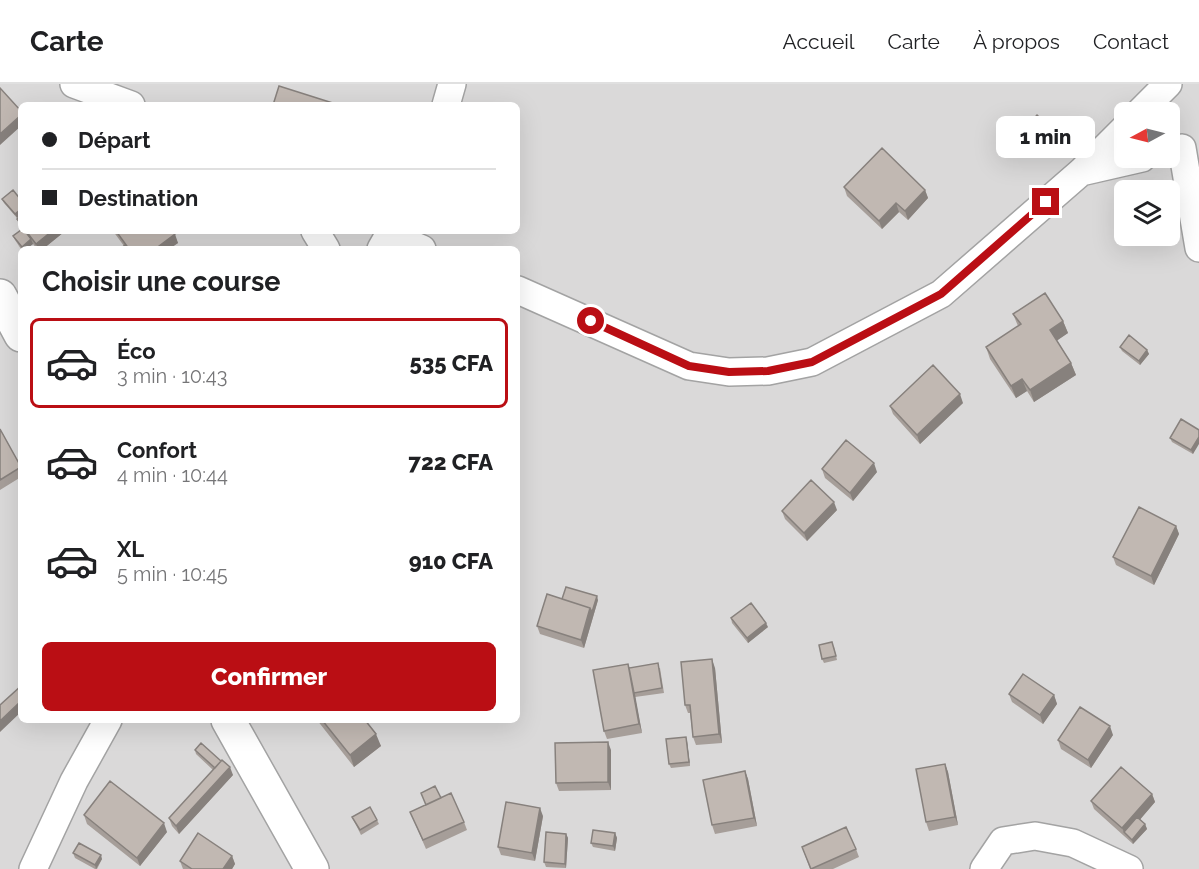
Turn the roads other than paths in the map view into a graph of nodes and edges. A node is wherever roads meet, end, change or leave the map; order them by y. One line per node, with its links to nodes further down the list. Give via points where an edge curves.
1 (74, 84): 4 (street)
2 (452, 84): 5 (street)
3 (1168, 84): 6 (street)
4 (123, 102)
5 (447, 102)
6 (1150, 102)
7 (1114, 139): 10 (street)
8 (1184, 146): 13 (street)
9 (1114, 164): 10 (street)
10 (1081, 171): 14 (street, via 941,294 812,362 768,371 729,372 689,366)
11 (386, 236): 12 (street)
12 (414, 246)
13 (1199, 248)
14 (520, 291)
15 (0, 296): 16 (street)
16 (18, 329)
17 (106, 723): 19 (street)
18 (230, 723): 20 (street)
19 (33, 869)
20 (312, 869)
21 (984, 869): 22 (street, via 1003,841 1035,836 1073,843)
22 (1129, 869)

